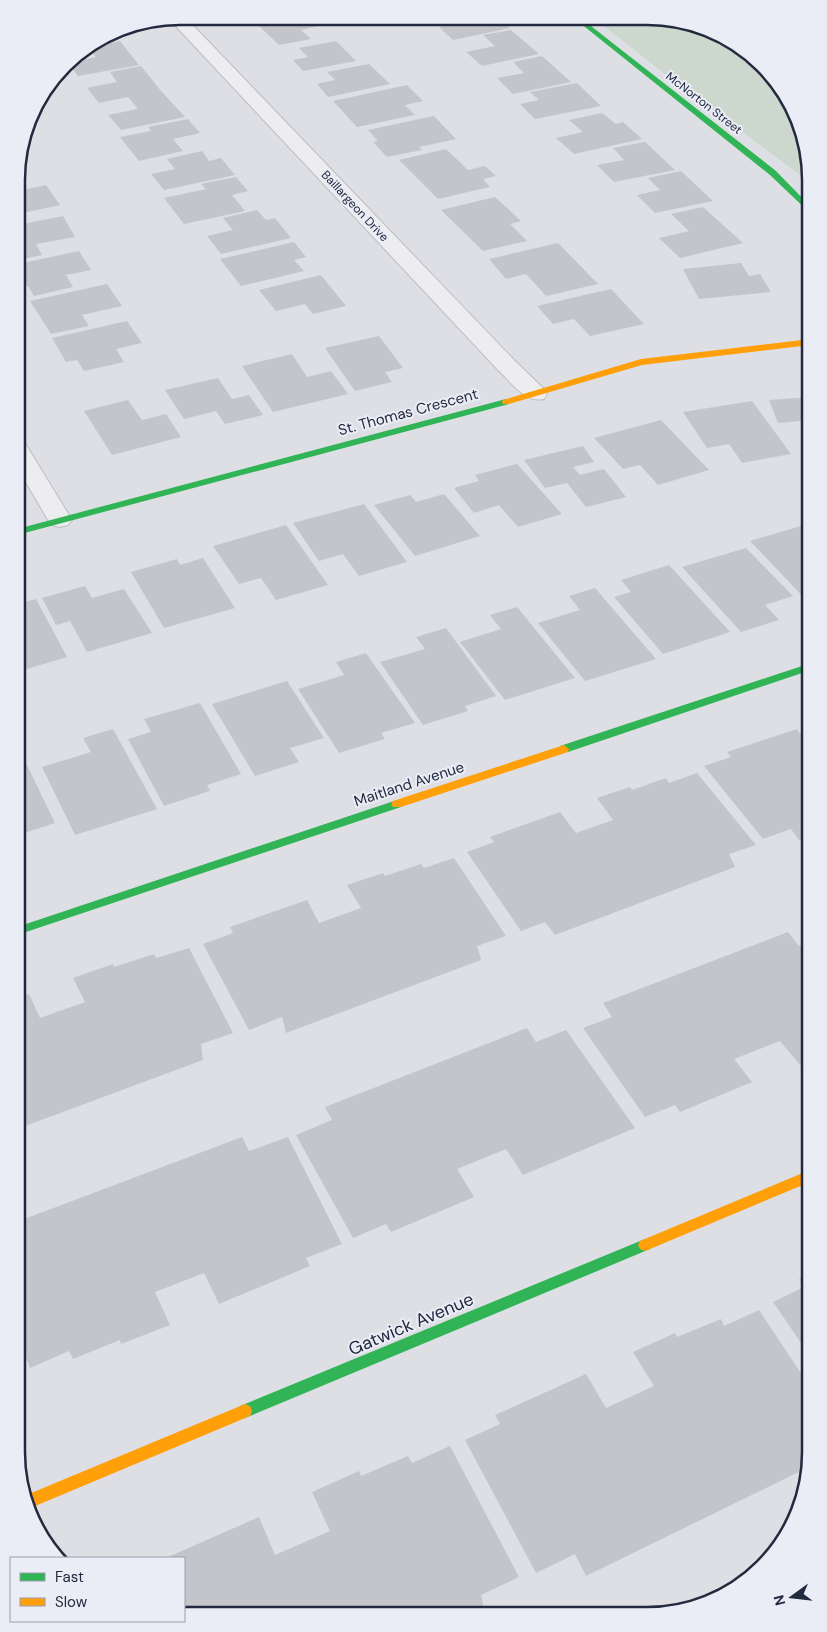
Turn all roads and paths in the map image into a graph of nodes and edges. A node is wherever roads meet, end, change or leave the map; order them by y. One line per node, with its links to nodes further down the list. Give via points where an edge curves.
1 (184, 25): 5 (street, Baillargeon Drive)
2 (586, 25): 3 (street, McNorton Street, via 773,173)
3 (802, 203)
4 (802, 343): 5 (street, St. Thomas Crescent, via 641,362)
5 (536, 394): 7 (street, St. Thomas Crescent)
6 (25, 461): 7 (street)
7 (60, 520): 8 (street, St. Thomas Crescent)
8 (25, 530)
9 (802, 669): 10 (street, Maitland Avenue)
10 (25, 928)
11 (802, 1179): 12 (street, Gatwick Avenue)
12 (32, 1500)

